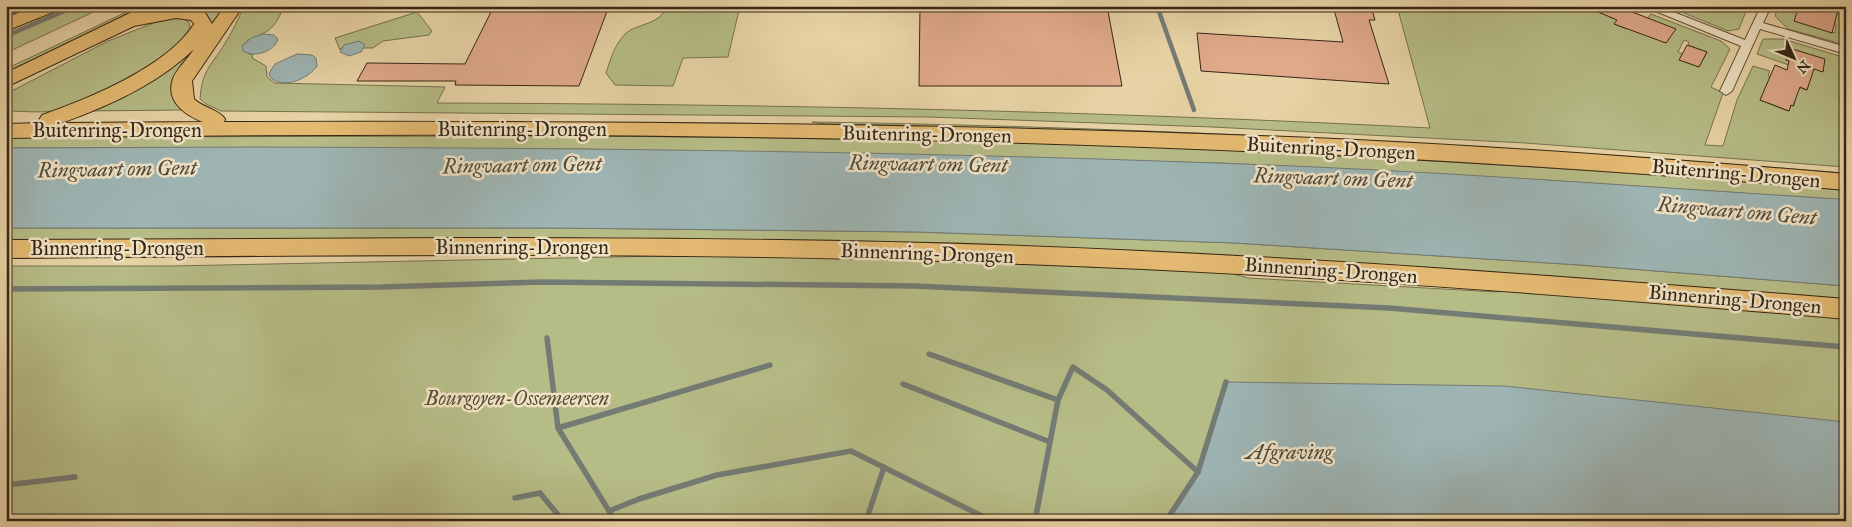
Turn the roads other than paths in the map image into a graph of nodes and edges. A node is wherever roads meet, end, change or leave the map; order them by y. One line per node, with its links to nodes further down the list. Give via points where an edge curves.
1 (51, 6): 7 (highway)
2 (161, 6): 6 (highway)
3 (234, 6): 14 (highway, via 182,81 183,99 188,105)
4 (1648, 6): 9 (street)
5 (1766, 6): 8 (street)
6 (127, 14): 11 (highway); 12 (highway); 16 (highway, via 182,12 197,15 204,24 189,45 160,67 92,103)
7 (6, 25)
8 (1757, 25): 9 (street); 10 (street)
9 (1748, 44): 13 (street)
10 (1846, 51)
11 (6, 65)
12 (6, 81)
13 (1726, 91)
14 (215, 119): 16 (highway); 17 (highway, via 404,122)
15 (6, 120): 16 (highway)
16 (49, 120)
17 (438, 129): 18 (highway, Buitenring-Drongen); 19 (highway, Buitenring-Drongen, via 914,133 1212,142 1469,155)
18 (6, 131)
19 (1846, 182)
20 (99, 248): 21 (highway, Binnenring-Drongen); 22 (highway); 23 (highway, Binnenring-Drongen, via 666,247 906,251 1267,266 1589,287)
21 (6, 249)
22 (6, 259)
23 (1846, 309)

